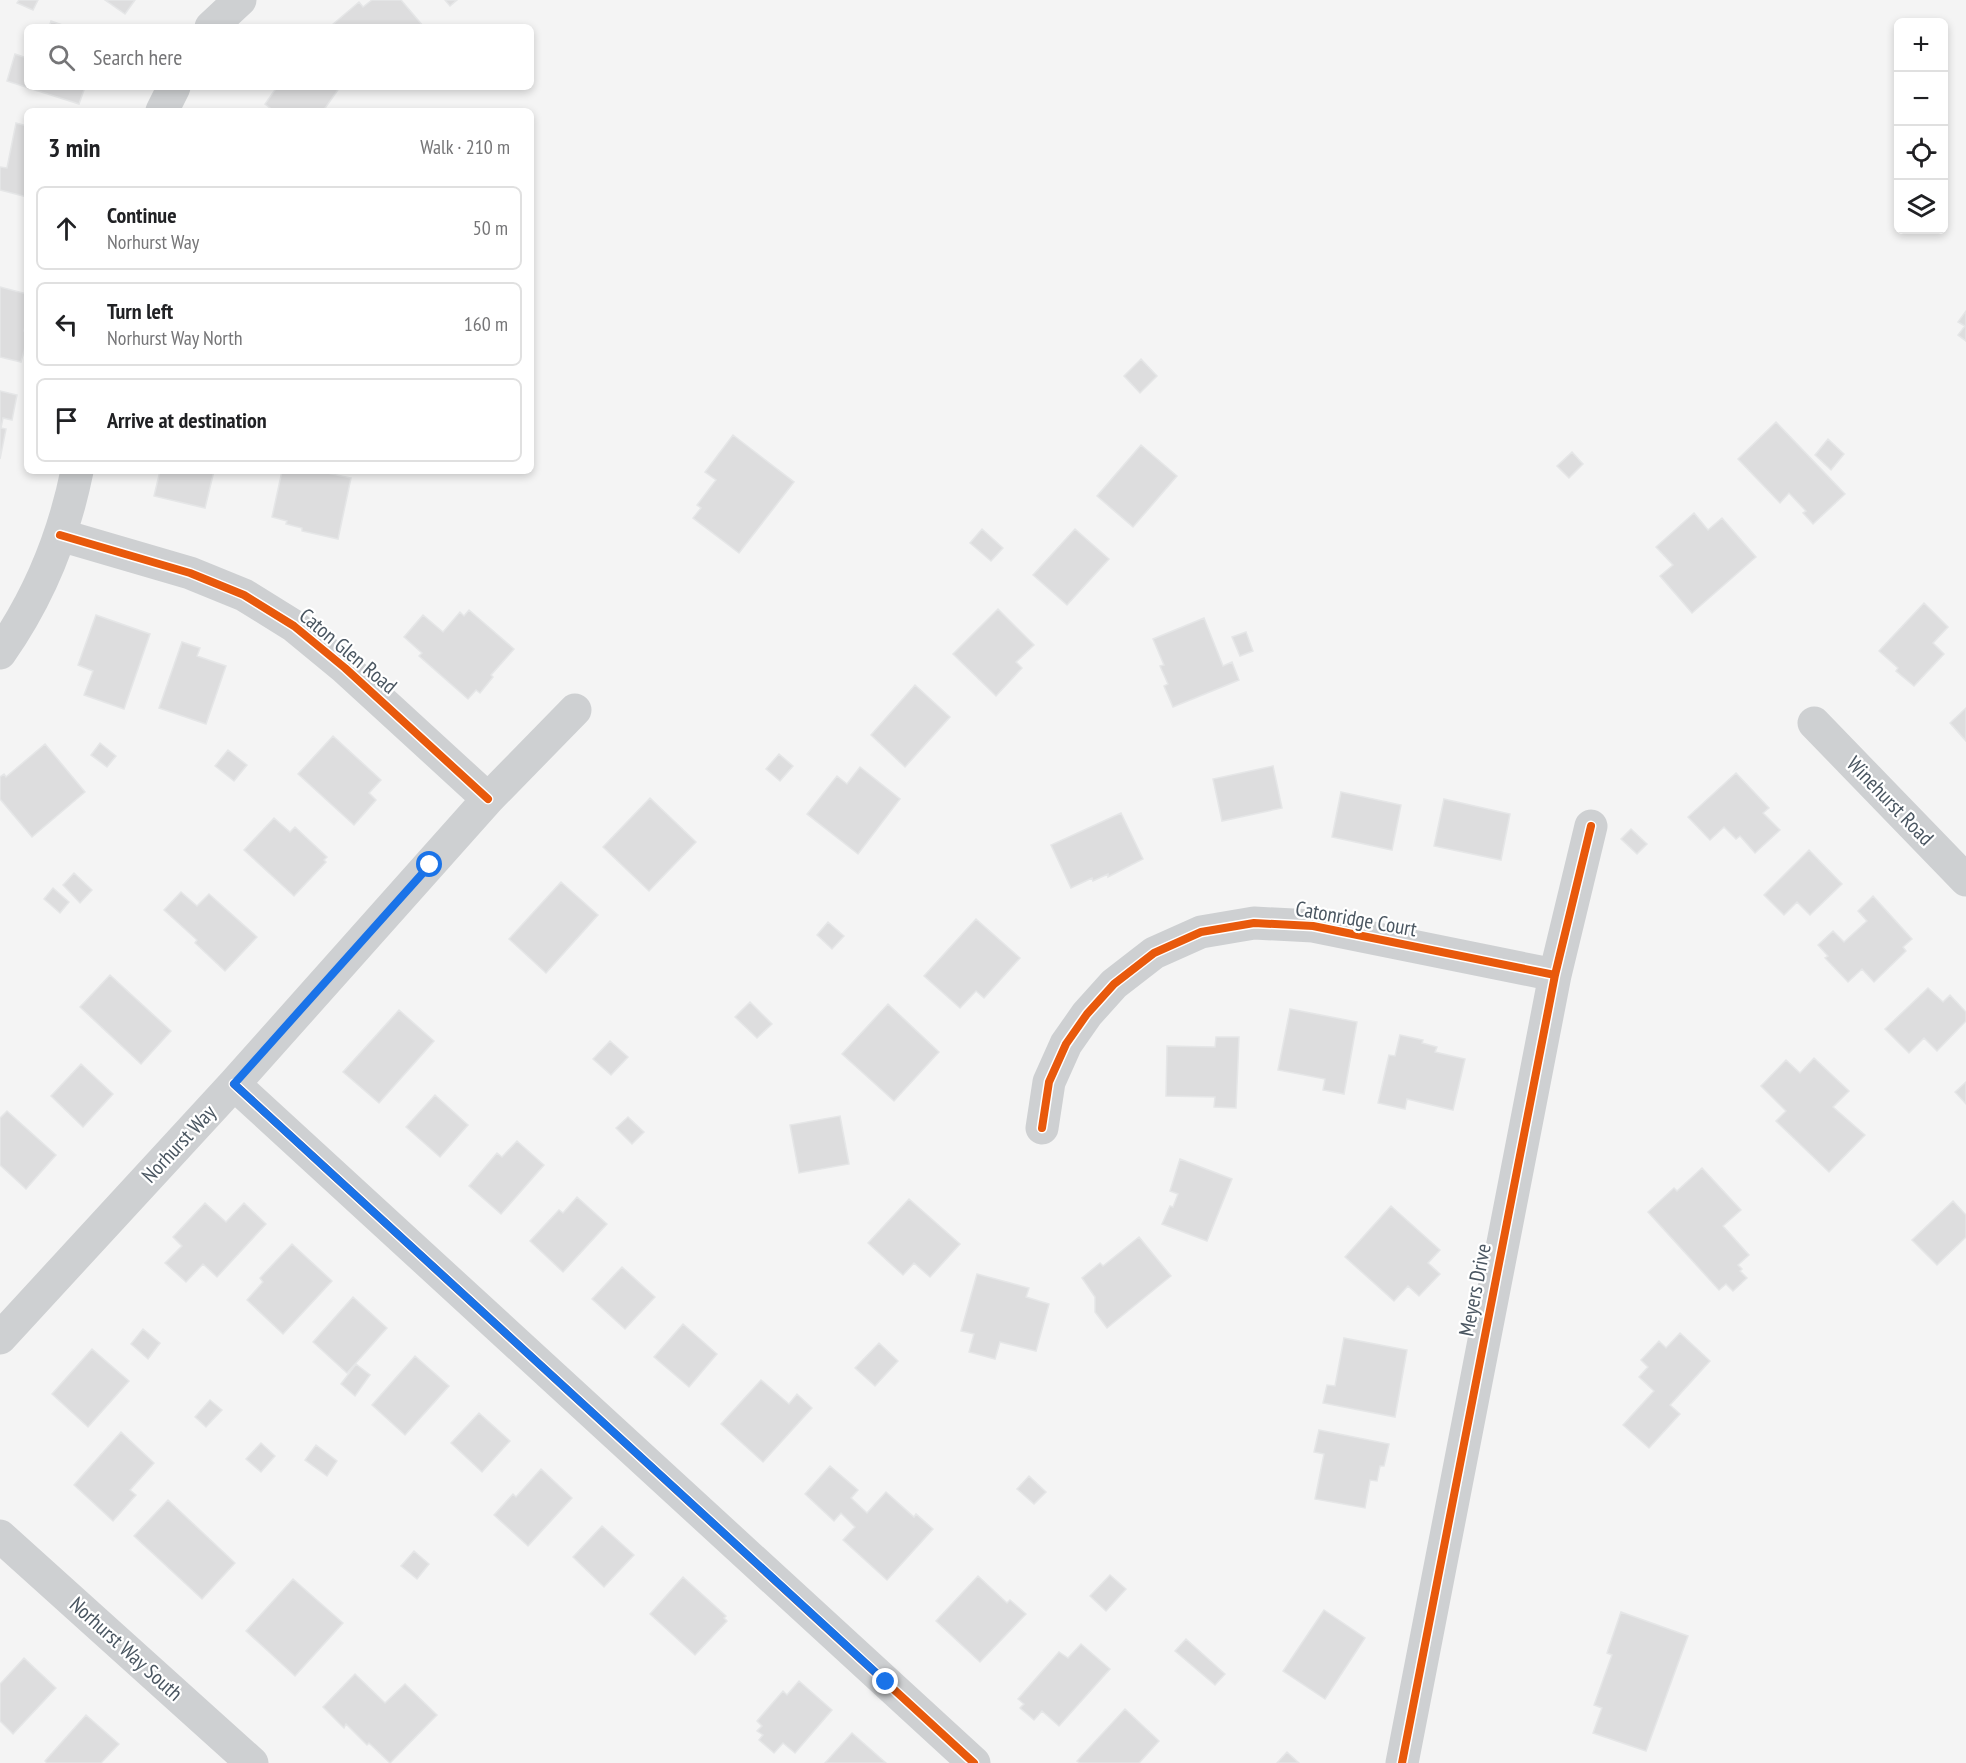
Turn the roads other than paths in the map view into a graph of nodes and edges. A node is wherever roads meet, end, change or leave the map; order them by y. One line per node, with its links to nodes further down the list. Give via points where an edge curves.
1 (240, 0): 2 (street)
2 (215, 24)
3 (172, 90): 4 (street)
4 (164, 108)
5 (76, 474): 6 (street)
6 (60, 535): 7 (street, via 41,581); 10 (street, Caton Glen Road, via 190,573 244,595 294,626 345,668)
7 (0, 653)
8 (575, 710): 10 (street, Norhurst Way)
9 (1814, 723): 12 (street, Winehurst Road)
10 (488, 799): 14 (street, Norhurst Way)
11 (1591, 826): 13 (street, Meyers Drive)
12 (1966, 880)
13 (1555, 975): 15 (street, Catonridge Court, via 1313,926 1254,923 1201,932 1154,953 1114,984 1087,1014 1066,1044 1049,1082); 20 (street, Meyers Drive)
14 (234, 1084): 16 (street, Norhurst Way); 19 (street)
15 (1042, 1128)
16 (0, 1338)
17 (0, 1536): 18 (street, Norhurst Way South)
18 (252, 1763)
19 (974, 1763)
20 (1402, 1763)

